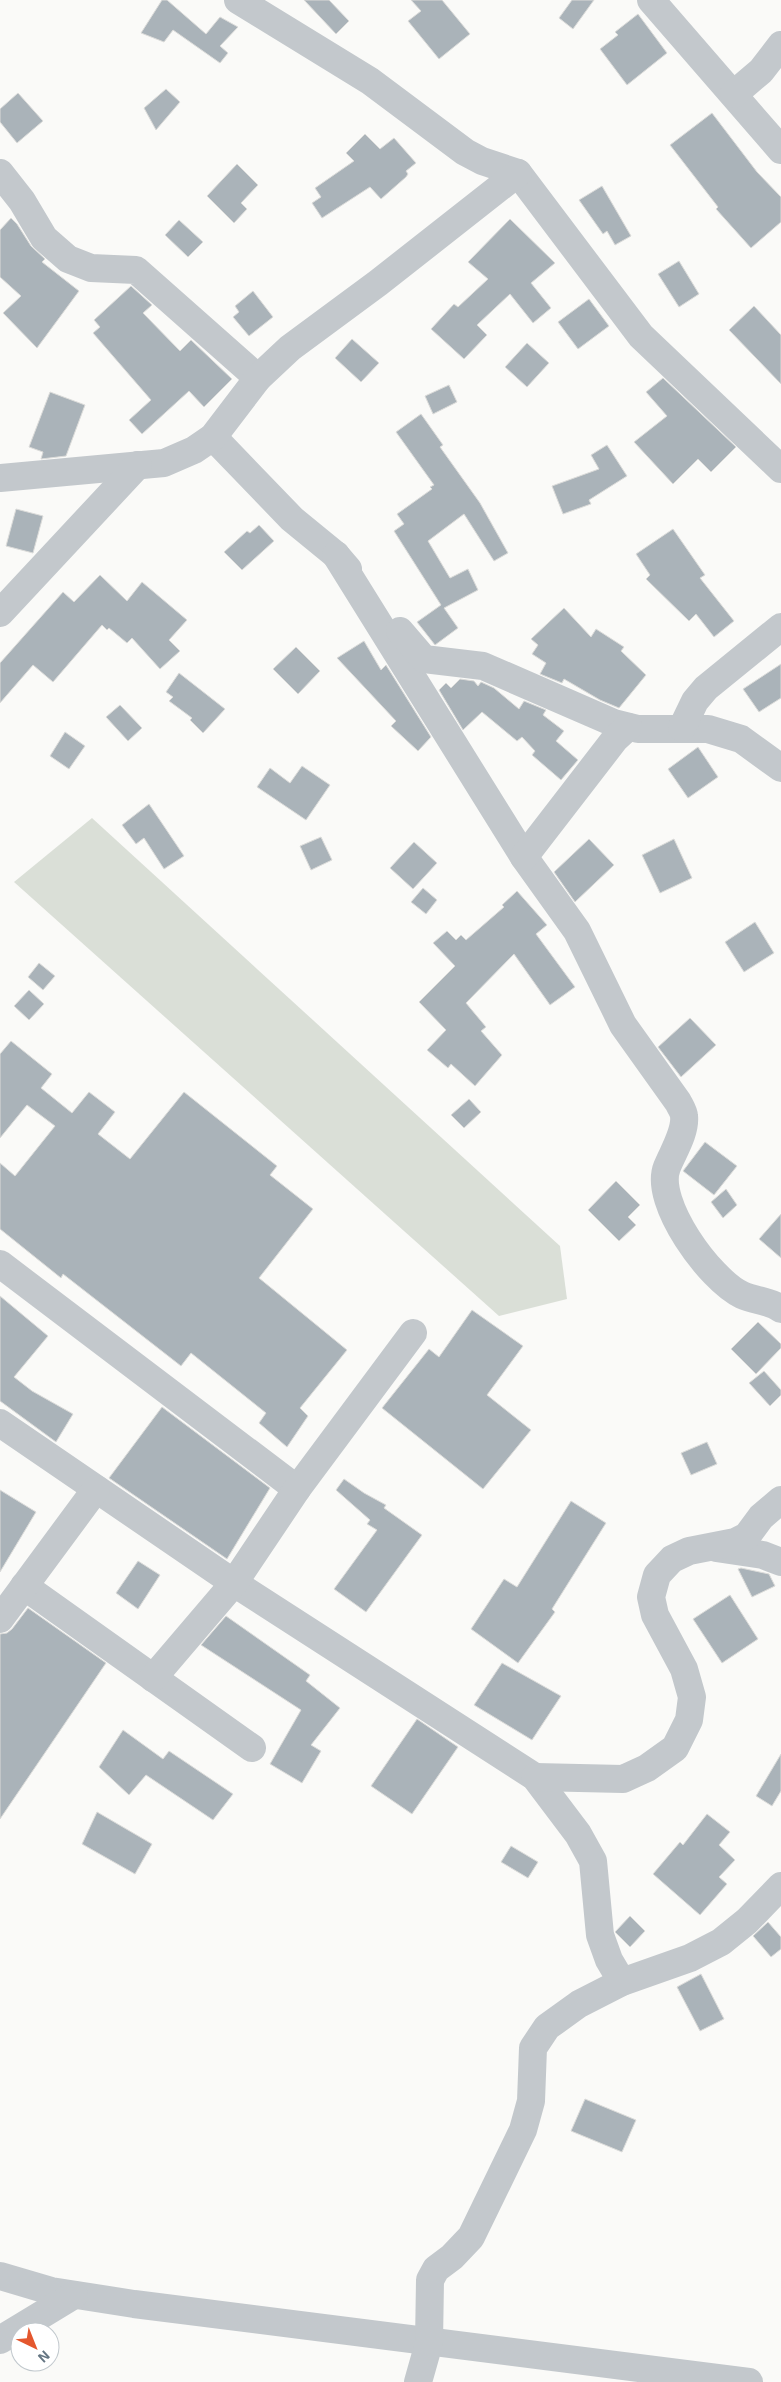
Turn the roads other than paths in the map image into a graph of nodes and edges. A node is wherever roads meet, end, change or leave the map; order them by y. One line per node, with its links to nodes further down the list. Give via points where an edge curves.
1 (238, 0): 7 (street, via 370,81 482,162)
2 (652, 0): 4 (street)
3 (781, 45): 4 (street, via 761,71)
4 (734, 94): 5 (street)
5 (781, 150)
6 (0, 173): 8 (street, via 22,201 44,238 68,259 91,268 136,270)
7 (518, 173): 8 (street, via 290,348); 11 (street, via 641,336)
8 (258, 378): 9 (street)
9 (213, 437): 10 (street, via 194,450 164,463); 13 (street, via 292,519)
10 (138, 465): 12 (street); 14 (street)
11 (781, 469)
12 (0, 478)
13 (336, 555): 16 (street, via 424,659 483,666); 19 (street)
14 (0, 613)
15 (781, 627): 17 (street, via 706,688)
16 (628, 727): 17 (street); 19 (street, via 615,739)
17 (682, 728): 18 (street, via 708,729 741,739)
18 (781, 768)
19 (524, 857): 21 (street, via 577,931 623,1026 678,1102 684,1116 683,1128 664,1175 667,1197 676,1218 706,1266 721,1281 742,1295 772,1303)
20 (0, 1264): 25 (street)
21 (781, 1309)
22 (413, 1333): 25 (street)
23 (0, 1423): 24 (street)
24 (96, 1489): 29 (street); 30 (street)
25 (297, 1489): 29 (street)
26 (781, 1500): 27 (street, via 761,1517 747,1536 736,1542)
27 (710, 1547): 28 (street, via 763,1555); 34 (street, via 689,1551 672,1560 657,1576 651,1598 655,1615 684,1670 692,1698 689,1720 675,1748 647,1768 623,1779)
28 (781, 1562)
29 (234, 1583): 32 (street); 34 (street)
30 (24, 1586): 31 (street); 32 (street)
31 (0, 1619)
32 (153, 1678): 33 (street)
33 (252, 1748)
34 (534, 1777): 36 (street, via 578,1834 593,1861 600,1935)
35 (781, 1886): 36 (street, via 721,1942 690,1958)
36 (622, 1982): 40 (street, via 579,2004 547,2027 533,2048 531,2102 522,2130 471,2237 436,2268 430,2280)
37 (0, 2276): 38 (street)
38 (74, 2295): 39 (street); 40 (street)
39 (0, 2340)
40 (429, 2343): 41 (street); 42 (street)
41 (418, 2382)
42 (749, 2382)

